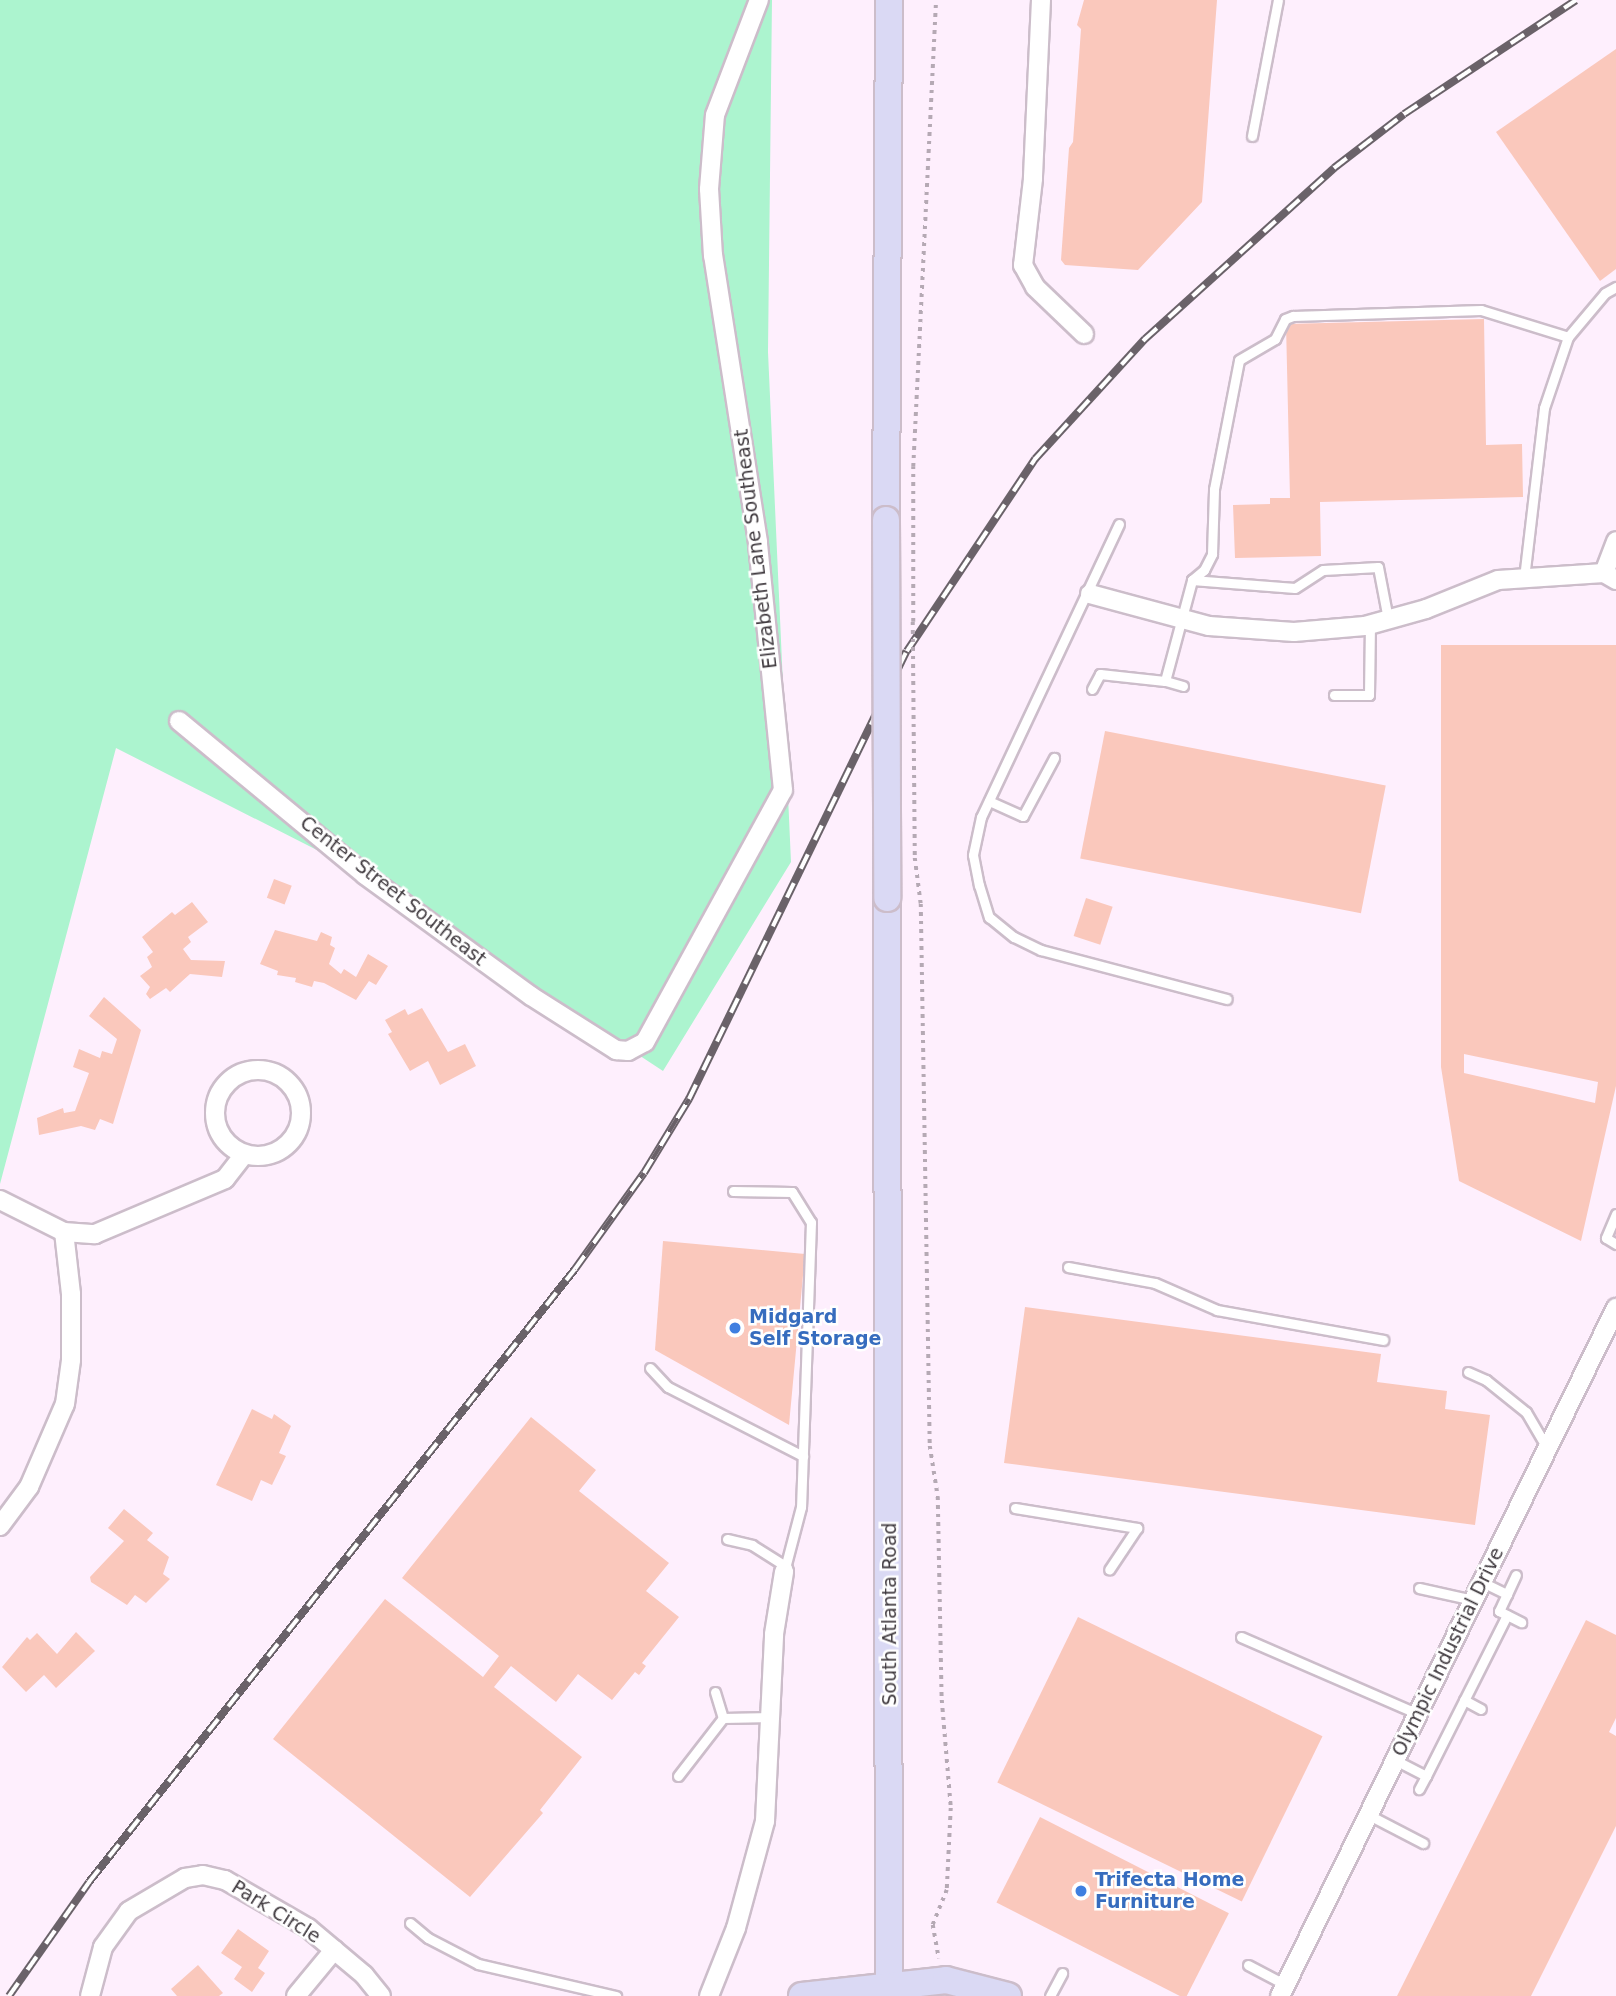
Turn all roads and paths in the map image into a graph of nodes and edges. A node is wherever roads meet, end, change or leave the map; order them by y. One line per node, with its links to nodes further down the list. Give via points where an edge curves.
1 (759, 0): 26 (street, Elizabeth Lane Southeast, via 715,115 709,189 713,256 758,542 783,790 660,1020 636,1049)
2 (889, 0): 70 (main road, South Atlanta Road, bridge)
3 (936, 0): 69 (path, bridge, via 913,467 912,622 930,1446 938,1497 942,1700 951,1808 947,1890 933,1925)
4 (1041, 0): 8 (street, via 1033,178 1023,265 1035,287)
5 (1278, 0): 6 (lane)
6 (1252, 136)
7 (1616, 287): 9 (lane, via 1605,293)
8 (1084, 334)
9 (1568, 337): 13 (lane, via 1544,408); 14 (lane, via 1481,310 1285,319 1275,339 1239,360 1214,489 1212,554)
10 (1119, 524): 15 (lane)
11 (1616, 541): 12 (street)
12 (1610, 577): 13 (street)
13 (1524, 578): 17 (street, via 1498,580)
14 (1192, 580): 16 (lane); 17 (lane, via 1295,587 1323,570 1378,567)
15 (1090, 594): 16 (street); 24 (lane)
16 (1184, 619): 17 (street, via 1209,626 1294,632); 18 (lane)
17 (1379, 622): 21 (lane, via 1369,695)
18 (1165, 681): 19 (lane); 20 (lane, via 1100,674)
19 (1183, 686)
20 (1092, 689)
21 (1334, 695)
22 (179, 721): 26 (street, Center Street Southeast, via 365,875 531,996)
23 (1054, 758): 24 (lane, via 1023,816)
24 (989, 801): 25 (lane, via 973,855 989,916 1041,950)
25 (1227, 999)
26 (616, 1050)
27 (244, 1155): 27 (street, via 277,1153 298,1130 300,1103 292,1086 276,1073 249,1070 234,1076 220,1090 215,1107 218,1130 231,1148); 31 (street, via 225,1179 172,1205 95,1234)
28 (733, 1191): 39 (lane, via 792,1192 811,1222)
29 (0, 1200): 31 (street)
30 (1616, 1214): 32 (lane, via 1606,1238)
31 (65, 1232): 41 (street, via 72,1294 65,1404 29,1486)
32 (1616, 1244)
33 (1068, 1267): 35 (lane, via 1155,1283 1217,1310)
34 (1616, 1308): 38 (street, Olympic Industrial Drive)
35 (1383, 1340)
36 (650, 1368): 39 (lane, via 668,1387)
37 (1468, 1372): 38 (lane, via 1486,1380 1526,1412)
38 (1547, 1448): 46 (street, Olympic Industrial Drive)
39 (803, 1455): 43 (lane, via 798,1531)
40 (1015, 1508): 44 (lane, via 1137,1528)
41 (0, 1526)
42 (727, 1539): 43 (lane, via 752,1545)
43 (786, 1570): 57 (street, via 774,1634)
44 (1109, 1570)
45 (1516, 1576): 48 (lane)
46 (1482, 1582): 48 (lane); 49 (street, Olympic Industrial Drive)
47 (1419, 1588): 49 (lane)
48 (1507, 1594): 50 (lane, via 1499,1611)
49 (1474, 1600): 56 (street, Olympic Industrial Drive)
50 (1507, 1615): 51 (lane); 54 (lane)
51 (1521, 1622)
52 (1241, 1637): 56 (lane)
53 (715, 1692): 58 (lane)
54 (1464, 1700): 55 (lane); 61 (lane)
55 (1481, 1709)
56 (1418, 1714): 59 (street, Olympic Industrial Drive)
57 (772, 1717): 58 (lane); 76 (street, via 765,1821 736,1928)
58 (723, 1718): 60 (lane)
59 (1395, 1760): 61 (lane); 63 (street, Olympic Industrial Drive)
60 (678, 1776)
61 (1426, 1776): 62 (lane)
62 (1419, 1789)
63 (1369, 1815): 64 (lane); 71 (street, Olympic Industrial Drive)
64 (1423, 1843)
65 (410, 1923): 75 (lane, via 428,1938 478,1964)
66 (334, 1950): 72 (street, Park Circle, via 277,1908 225,1880 203,1875 185,1878 147,1898 116,1926 93,1971); 73 (street); 74 (street, Park Circle)
67 (1248, 1965): 71 (lane)
68 (1062, 1973): 79 (lane)
69 (946, 1980): 70 (main road); 78 (main road)
70 (889, 1991): 77 (main road)
71 (1282, 1993)
72 (90, 1996)
73 (296, 1996)
74 (381, 1996)
75 (616, 1996)
76 (709, 1996)
77 (802, 1996)
78 (1008, 1996)
79 (1050, 1996)

